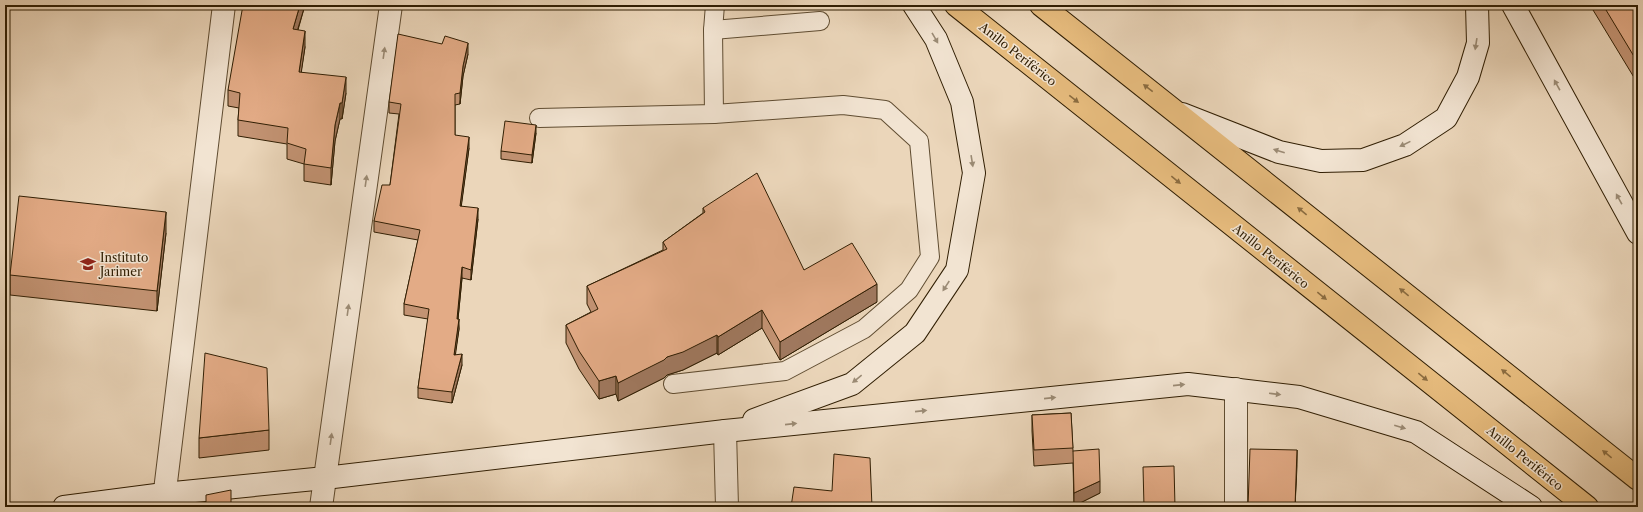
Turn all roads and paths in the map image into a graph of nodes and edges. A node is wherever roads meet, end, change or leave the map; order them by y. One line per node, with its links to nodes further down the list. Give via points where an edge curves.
1 (224, 5): 20 (street)
2 (390, 5): 18 (street, one-way to 2)
3 (715, 5): 10 (lane)
4 (914, 5): 17 (street, one-way to 17, via 936,39 962,102 974,173 957,270 915,333 852,384)
5 (956, 5): 26 (highway, Anillo Periférico, one-way to 26)
6 (1041, 5): 11 (highway, one-way to 6)
7 (1477, 5): 11 (street, one-way to 11, via 1478,43 1468,77 1446,118 1405,145 1362,160 1321,161 1279,152)
8 (1513, 5): 14 (street, one-way to 8)
9 (820, 21): 10 (lane)
10 (713, 30): 12 (lane)
11 (1179, 112): 19 (highway, one-way to 11)
12 (714, 114): 13 (lane); 15 (lane, via 843,105 885,110 919,141 930,257 909,290 864,329 785,371)
13 (539, 118)
14 (1638, 233)
15 (673, 384)
16 (1236, 389): 17 (street, one-way to 16, via 1188,384); 24 (street); 25 (street, one-way to 25, via 1299,397 1416,432)
17 (725, 431): 18 (street); 23 (street)
18 (325, 478): 20 (street); 22 (street)
19 (1638, 479)
20 (164, 500): 21 (street)
21 (64, 507)
22 (321, 507)
23 (727, 507)
24 (1236, 507)
25 (1531, 507)
26 (1587, 507)

